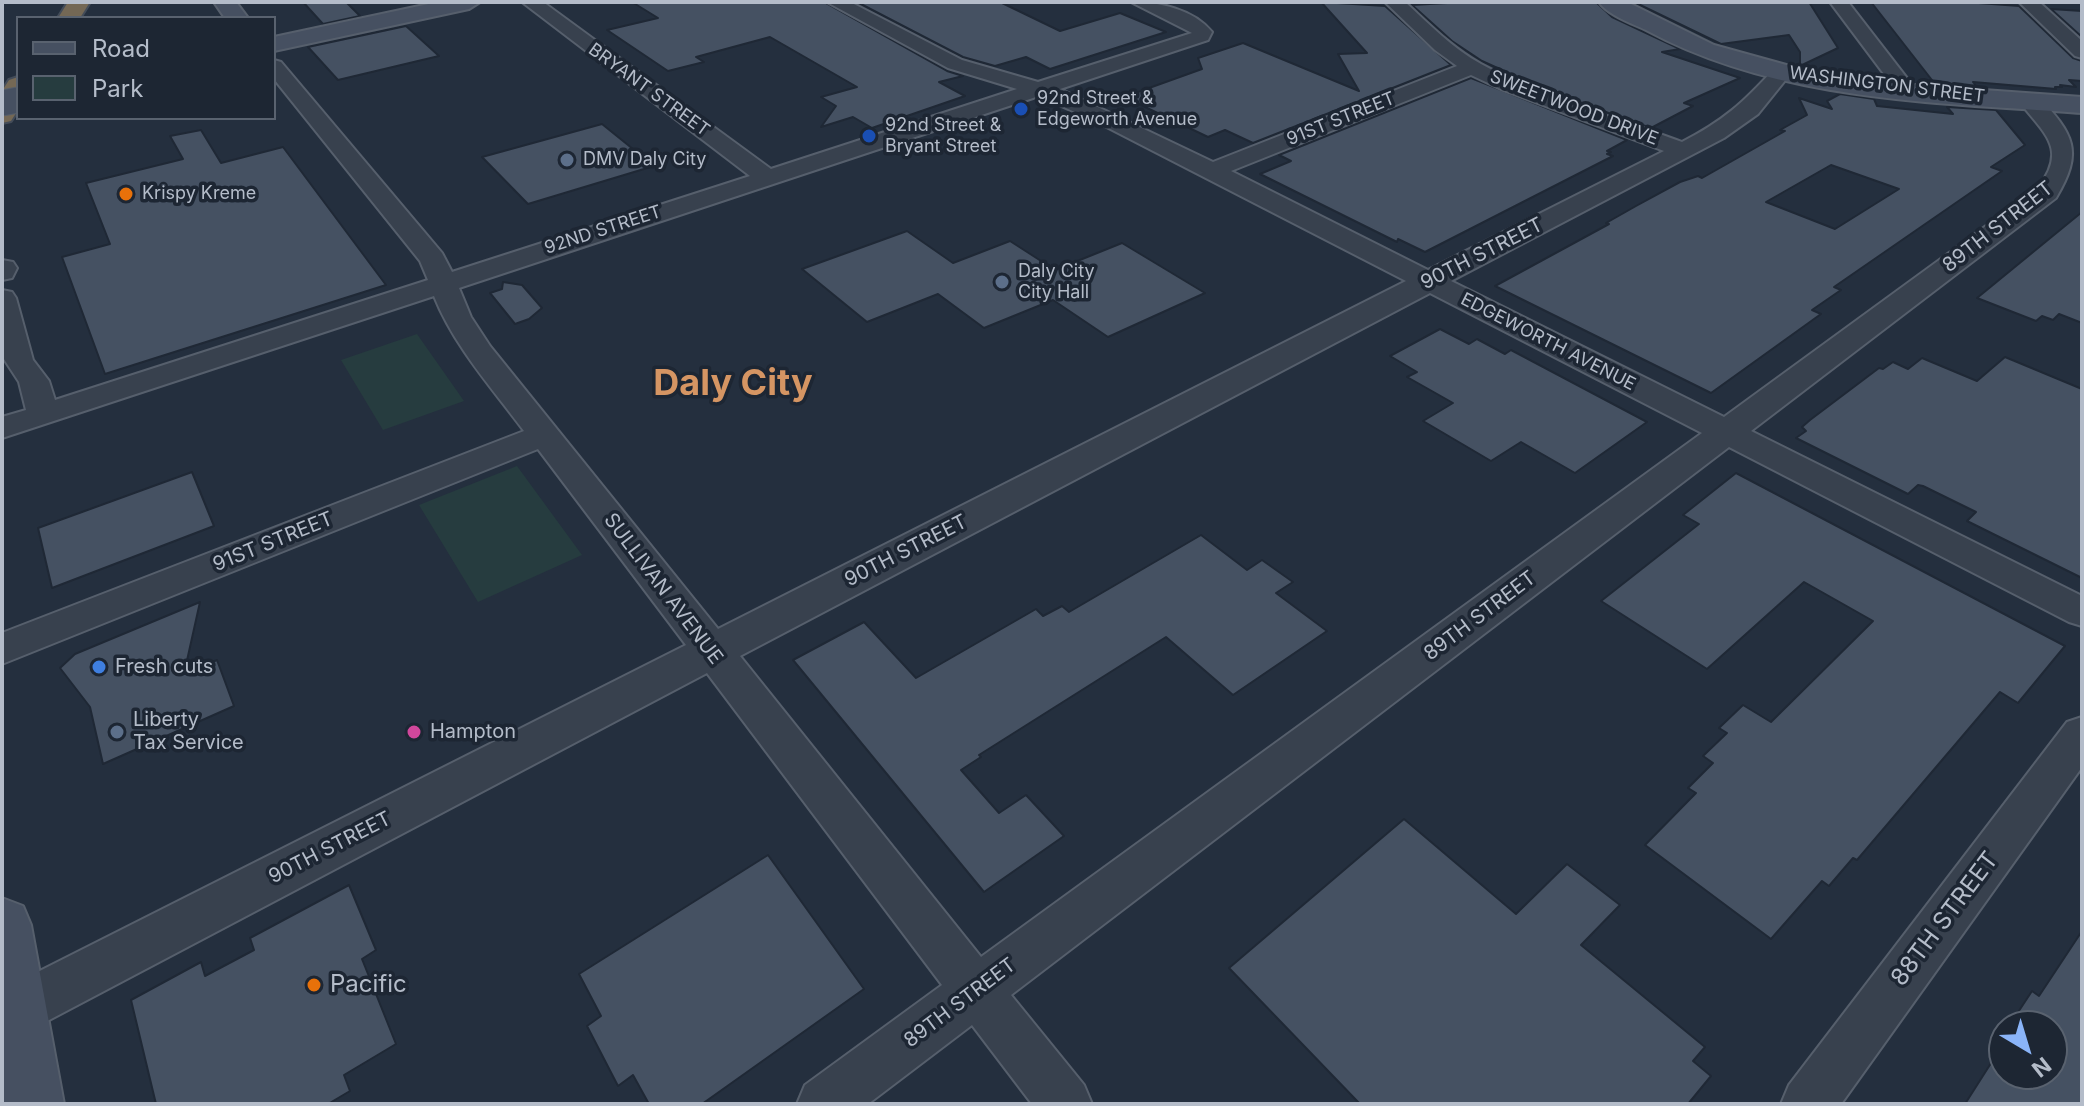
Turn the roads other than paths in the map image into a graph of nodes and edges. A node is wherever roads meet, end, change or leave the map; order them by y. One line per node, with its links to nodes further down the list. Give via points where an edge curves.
1 (469, 2): 9 (street)
2 (531, 2): 24 (street, BRYANT STREET)
3 (836, 2): 15 (street, EDGEWORTH AVENUE, via 955,64)
4 (1140, 2): 15 (street, 92ND STREET, via 1202,32 1194,40)
5 (1394, 2): 11 (street, SWEETWOOD DRIVE)
6 (1610, 2): 13 (street, WASHINGTON STREET, via 1697,47)
7 (1839, 2): 16 (street)
8 (2028, 2): 10 (street)
9 (276, 44)
10 (2082, 52)
11 (1472, 67): 22 (street, SWEETWOOD DRIVE); 23 (street, 91ST STREET)
12 (276, 68): 27 (street, SULLIVAN AVENUE, via 433,259)
13 (1781, 73): 16 (street, WASHINGTON STREET); 22 (street, 90TH STREET, via 1736,121)
14 (16, 89): 20 (highway)
15 (1040, 89): 23 (street, EDGEWORTH AVENUE); 24 (street, 92ND STREET)
16 (1906, 90): 17 (street, WASHINGTON STREET)
17 (2030, 101): 19 (street, WASHINGTON STREET); 30 (street, 89TH STREET, via 2063,143 2066,161 2061,177 2047,193)
18 (16, 105): 21 (highway)
19 (2082, 105)
20 (2, 115)
21 (2, 127)
22 (1683, 150): 26 (street, 90TH STREET)
23 (1211, 171): 26 (street, EDGEWORTH AVENUE)
24 (767, 177): 27 (street, 92ND STREET)
25 (3, 279): 28 (street, via 18,361 34,381)
26 (1427, 282): 30 (street, EDGEWORTH AVENUE); 34 (street, 90TH STREET)
27 (445, 283): 28 (street, 92ND STREET); 31 (street, SULLIVAN AVENUE, via 467,334)
28 (43, 414): 29 (street, 92ND STREET)
29 (2, 428)
30 (1726, 432): 32 (street, EDGEWORTH AVENUE); 37 (street, 89TH STREET)
31 (544, 435): 33 (street, 91ST STREET); 34 (street, SULLIVAN AVENUE)
32 (2082, 612)
33 (2, 649)
34 (710, 651): 37 (street, SULLIVAN AVENUE); 38 (street, 90TH STREET)
35 (2082, 734): 42 (street, 88TH STREET)
36 (2, 925): 38 (street)
37 (977, 991): 40 (street, 89TH STREET); 41 (street, SULLIVAN AVENUE)
38 (16, 1010): 39 (street)
39 (31, 1104)
40 (824, 1104)
41 (1065, 1104)
42 (1808, 1104)

